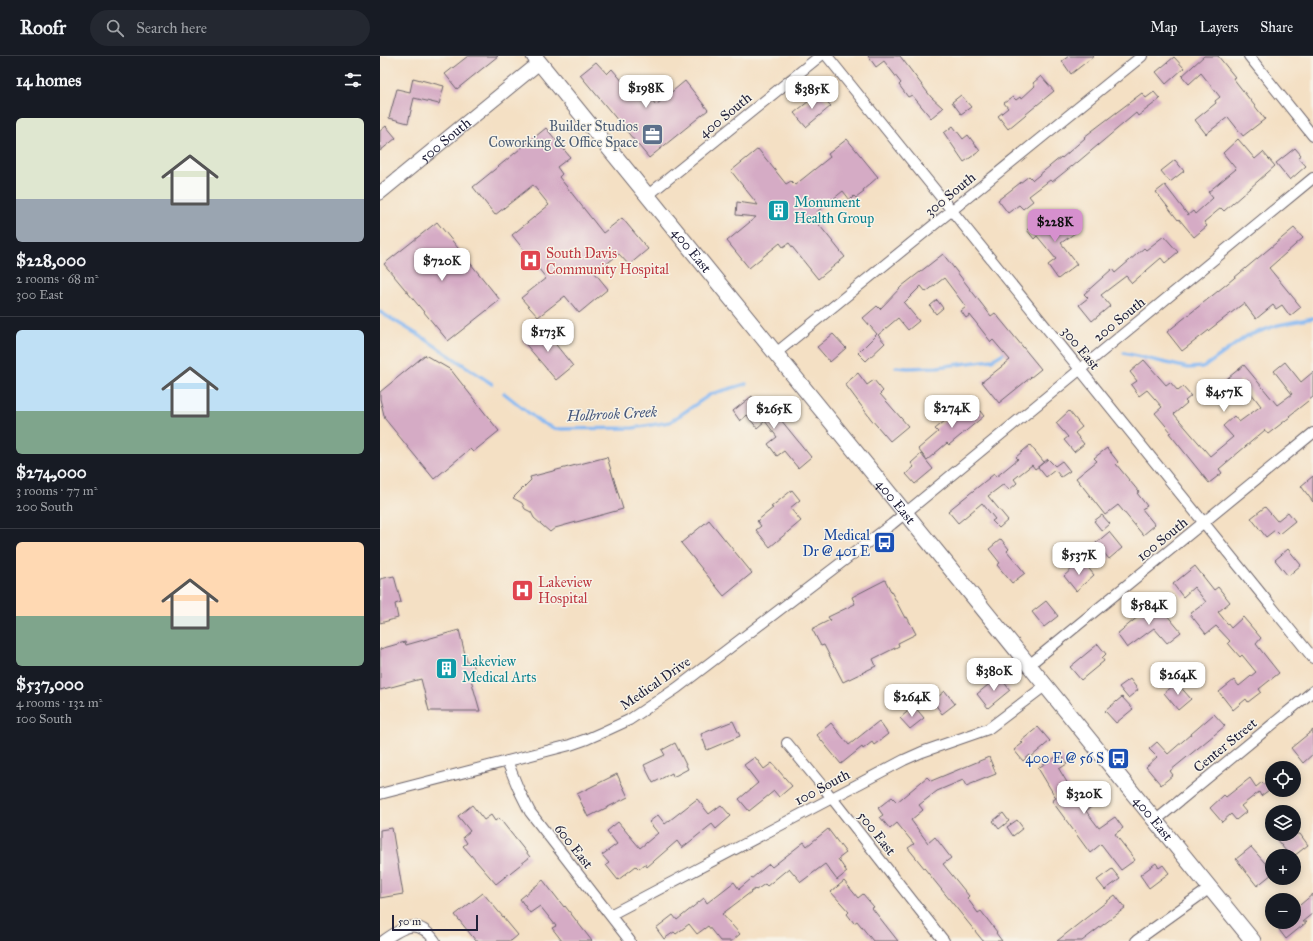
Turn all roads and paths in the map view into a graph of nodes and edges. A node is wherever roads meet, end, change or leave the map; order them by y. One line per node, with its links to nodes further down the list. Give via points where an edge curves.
1 (820, 56): 9 (street, 400 South)
2 (827, 56): 10 (street, 300 East)
3 (1142, 56): 10 (street, 300 South)
4 (1249, 56): 6 (street)
5 (540, 58): 8 (street, 500 South); 9 (main road, 400 East)
6 (1313, 136)
7 (1313, 178): 12 (street, 200 South)
8 (380, 193)
9 (647, 196): 11 (main road, 400 East)
10 (952, 211): 11 (street, 300 South); 12 (street, 300 East)
11 (776, 353): 14 (main road, 400 East)
12 (1080, 369): 14 (street, 200 South); 15 (street, 300 East)
13 (1313, 433): 15 (street, 100 South)
14 (905, 513): 17 (main road, 400 East); 21 (street, Medical Drive, via 677,688 641,712 587,739)
15 (1204, 523): 16 (street, 300 East); 17 (street, 100 South)
16 (1313, 658)
17 (1029, 665): 18 (main road, 400 East)
18 (1046, 686): 23 (street, 100 South, via 988,729 913,755); 24 (main road, 400 East)
19 (1313, 691): 24 (street, Center Street)
20 (787, 743): 23 (street, 500 East)
21 (508, 761): 22 (street, Medical Drive); 26 (street, 600 East, via 530,812)
22 (380, 794)
23 (832, 798): 26 (street, 100 South); 30 (street, 500 East)
24 (1155, 821): 25 (main road, 400 East)
25 (1210, 888): 31 (street); 32 (main road, 400 East)
26 (610, 915): 29 (street, 600 East)
27 (383, 941): 28 (street, via 399,929 410,926 425,930)
28 (435, 941)
29 (630, 941)
30 (944, 941)
31 (1136, 941)
32 (1253, 941)

